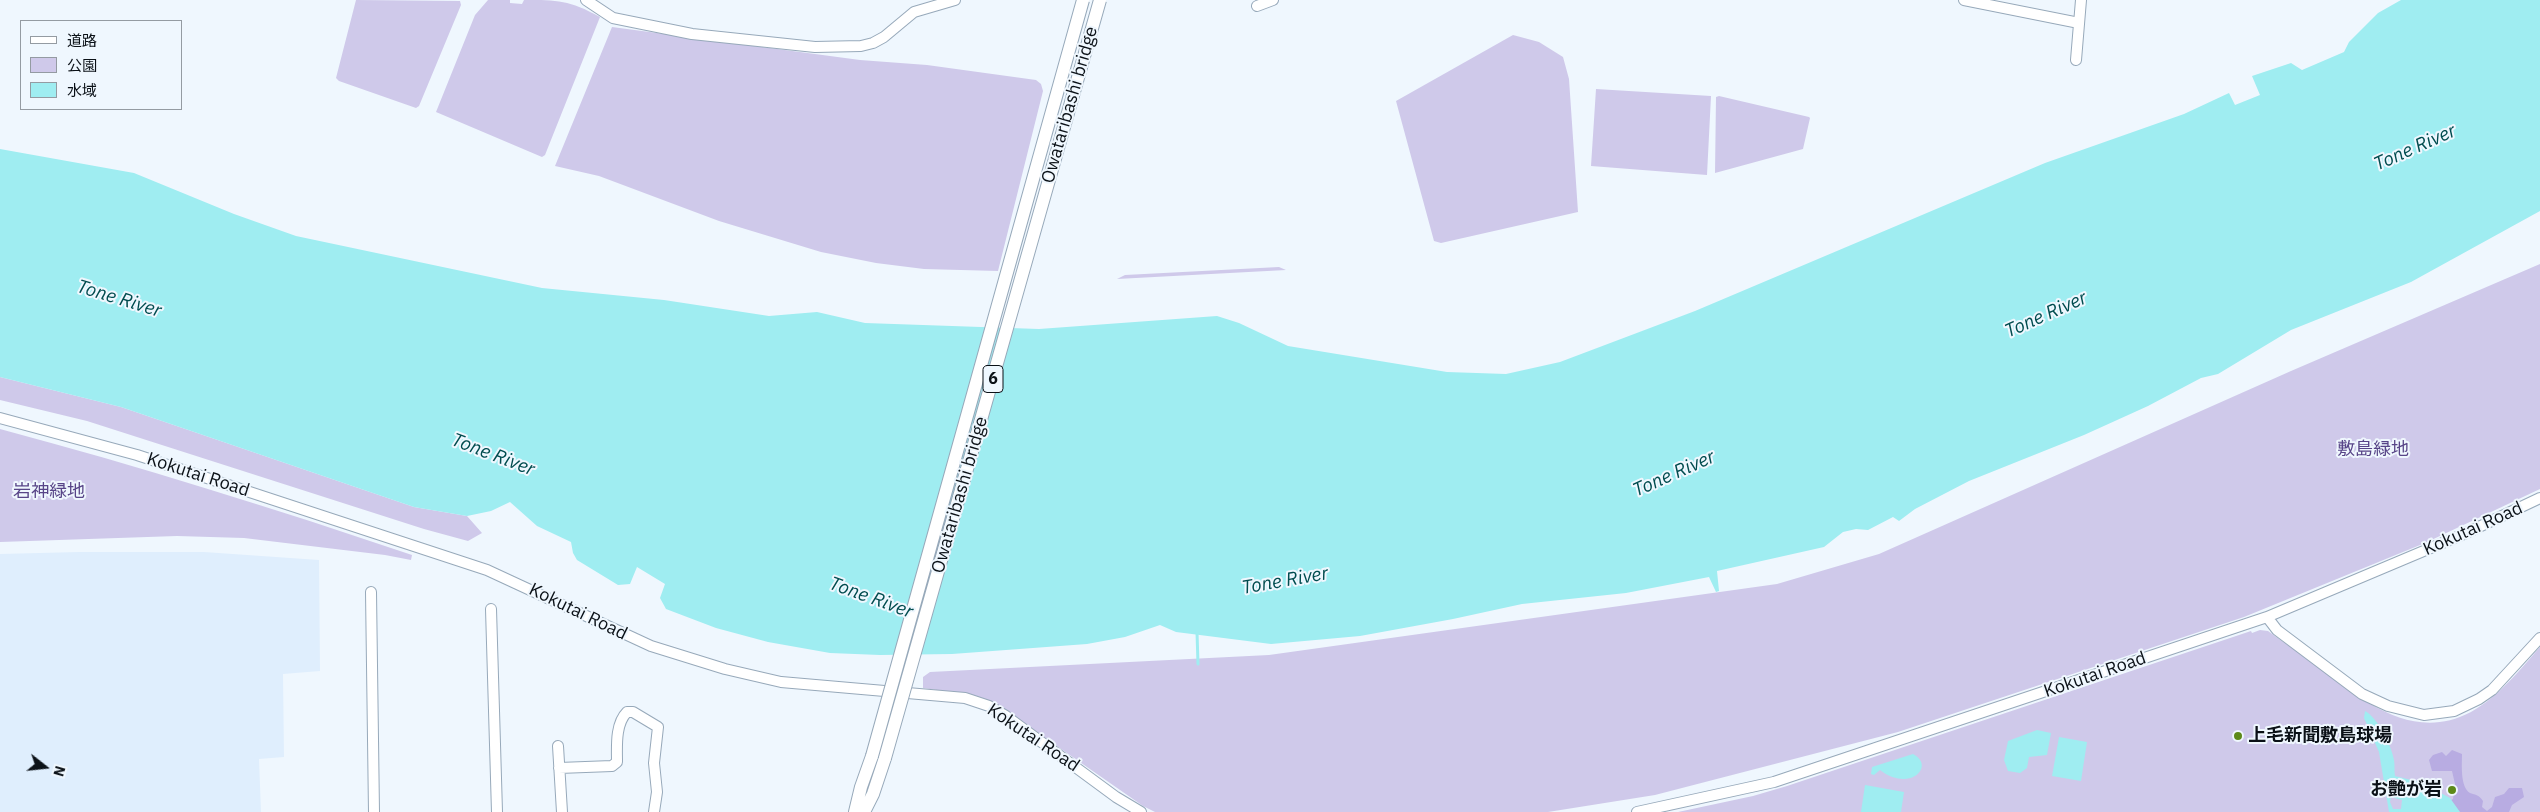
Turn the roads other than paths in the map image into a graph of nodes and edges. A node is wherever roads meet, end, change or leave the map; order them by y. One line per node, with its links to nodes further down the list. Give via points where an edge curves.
1 (586, 0): 2 (street, via 613,18 692,34 815,47 873,43 914,12)
2 (955, 0)
3 (1083, 0): 24 (main road, Owataribashi bridge / 6, bridge)
4 (1100, 0): 25 (main road, Owataribashi bridge / 6, bridge, via 885,758)
5 (1273, 0): 9 (street)
6 (1964, 0): 8 (street)
7 (2081, 0): 10 (street)
8 (2006, 4): 10 (street)
9 (1257, 6)
10 (2079, 23): 11 (street)
11 (2076, 60)
12 (0, 418): 26 (street, Kokutai Road, via 137,455 487,570 651,646 717,667 781,682 948,696 989,706)
13 (2540, 498): 16 (street, Kokutai Road, via 2464,534)
14 (371, 592): 20 (street)
15 (491, 609): 21 (street)
16 (2267, 617): 17 (street, via 2277,630 2362,694 2388,706 2424,715 2454,711 2479,700); 27 (street, Kokutai Road, via 1774,782)
17 (2540, 638)
18 (558, 746): 19 (street)
19 (560, 768): 22 (street); 23 (street, via 612,766 617,762 617,741 623,716 633,712 658,727)
20 (374, 812)
21 (497, 812)
22 (562, 812)
23 (654, 812)
24 (855, 812)
25 (864, 812)
26 (1141, 812)
27 (1637, 812)

